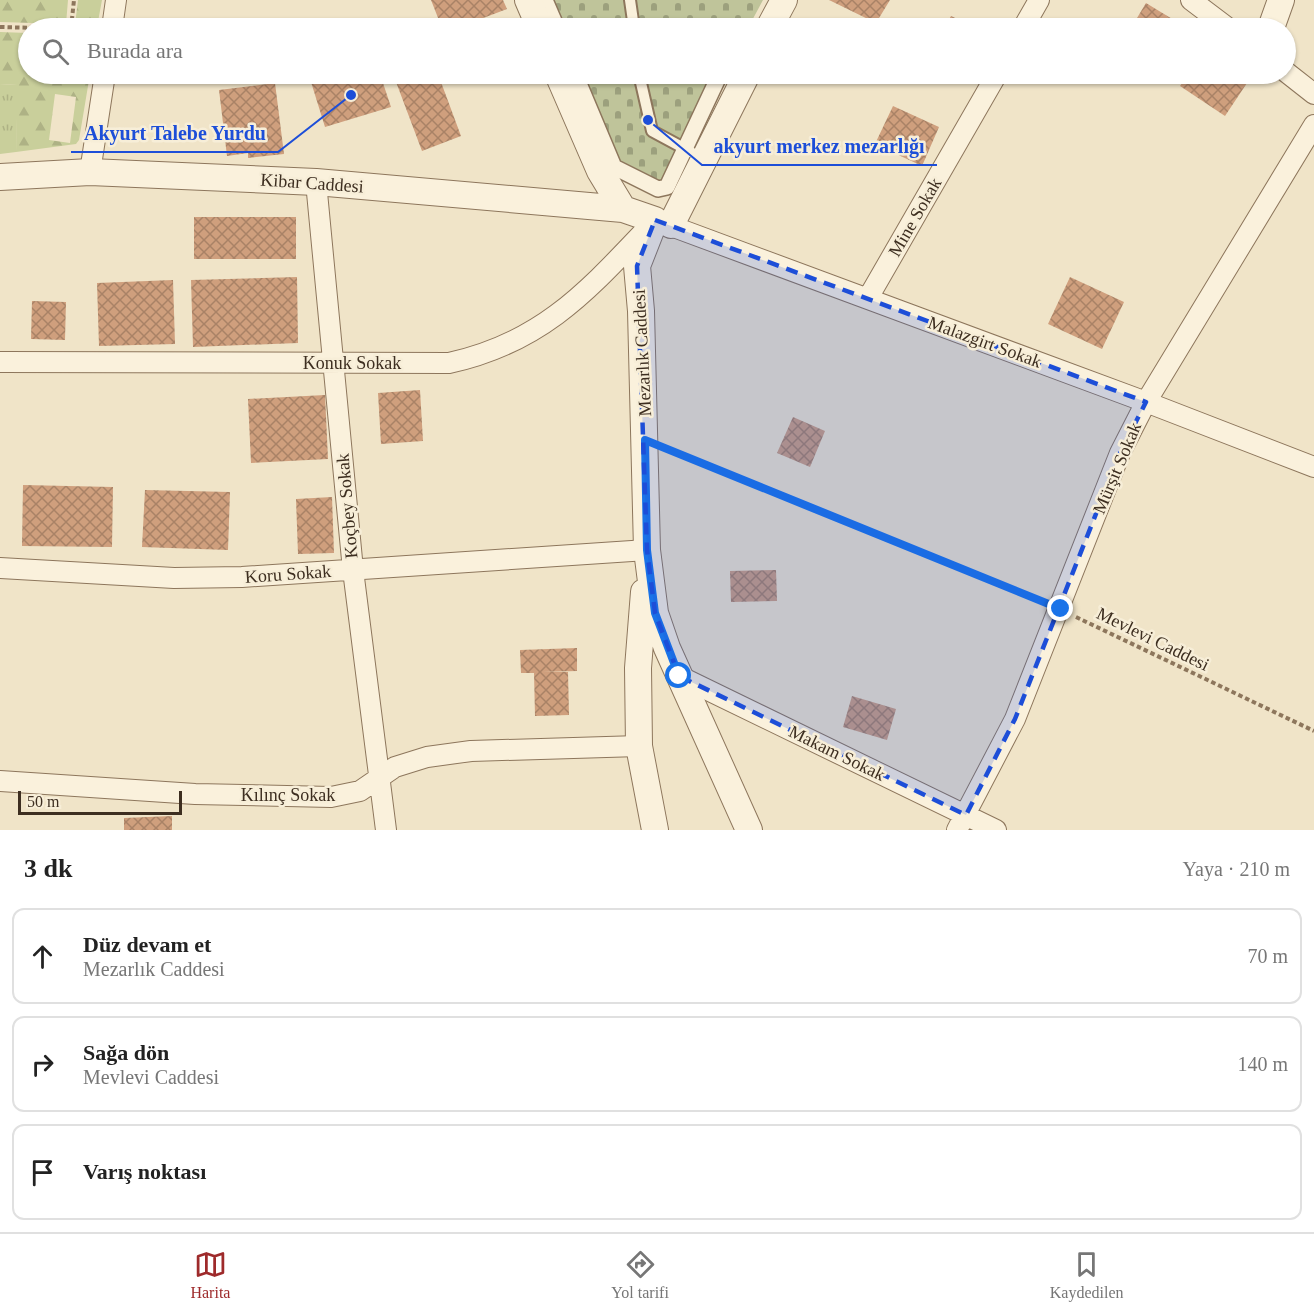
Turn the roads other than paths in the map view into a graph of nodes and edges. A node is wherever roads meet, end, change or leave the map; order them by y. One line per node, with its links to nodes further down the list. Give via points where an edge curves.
1 (116, 0): 9 (street)
2 (528, 0): 10 (street)
3 (545, 0): 11 (street)
4 (630, 0): 12 (lane)
5 (784, 0): 13 (street)
6 (1039, 0): 14 (street)
7 (1191, 0): 15 (street)
8 (1281, 0): 16 (street)
9 (113, 18)
10 (536, 18)
11 (553, 18)
12 (633, 18)
13 (774, 18)
14 (1029, 18)
15 (1215, 18)
16 (1275, 18)
17 (1296, 80): 25 (street)
18 (103, 84): 28 (street)
19 (562, 84): 31 (street, via 600,171)
20 (579, 84): 27 (street, via 618,171 663,189)
21 (641, 84): 27 (lane, via 652,131)
22 (717, 84): 27 (street)
23 (740, 84): 27 (street, Mezarlık Caddesi)
24 (991, 84): 33 (street, Mine Sokak)
25 (1314, 94)
26 (1314, 125): 36 (street, Mürşit Sokak)
27 (694, 154): 32 (street, Mezarlık Caddesi)
28 (90, 172): 29 (street, Kibar Caddesi); 30 (street, Kibar Caddesi)
29 (0, 177)
30 (316, 182): 31 (street, Kibar Caddesi); 35 (street, Koçbey Sokak)
31 (623, 208): 32 (street, Kibar Caddesi)
32 (663, 223): 33 (street, Malazgirt Sokak); 35 (street, Konuk Sokak, via 584,294 536,330 481,356 449,363); 38 (street, Mezarlık Caddesi, via 637,266)
33 (868, 298): 36 (street, Malazgirt Sokak)
34 (0, 362): 35 (street, Konuk Sokak)
35 (333, 363): 40 (street, Koçbey Sokak)
36 (1146, 402): 37 (street, Malazgirt Sokak); 45 (street, Mürşit Sokak, via 1120,453 1016,719)
37 (1314, 467)
38 (647, 550): 40 (street, Koru Sokak); 41 (street, Mezarlık Caddesi, via 655,613); 42 (street, via 638,668)
39 (0, 568): 40 (street, Koru Sokak, via 174,578)
40 (353, 570): 43 (street, Koçbey Sokak)
41 (679, 676): 45 (street, Makam Sokak); 48 (street, Mezarlık Caddesi)
42 (639, 746): 43 (street, Kılınç Sokak, via 471,751 427,757 394,767); 47 (street)
43 (379, 777): 44 (street, Kılınç Sokak, via 360,791 331,797 195,794); 46 (street, Koçbey Sokak)
44 (0, 781)
45 (962, 823): 49 (street, Makam Sokak)
46 (386, 830)
47 (655, 830)
48 (749, 830)
49 (996, 830)

